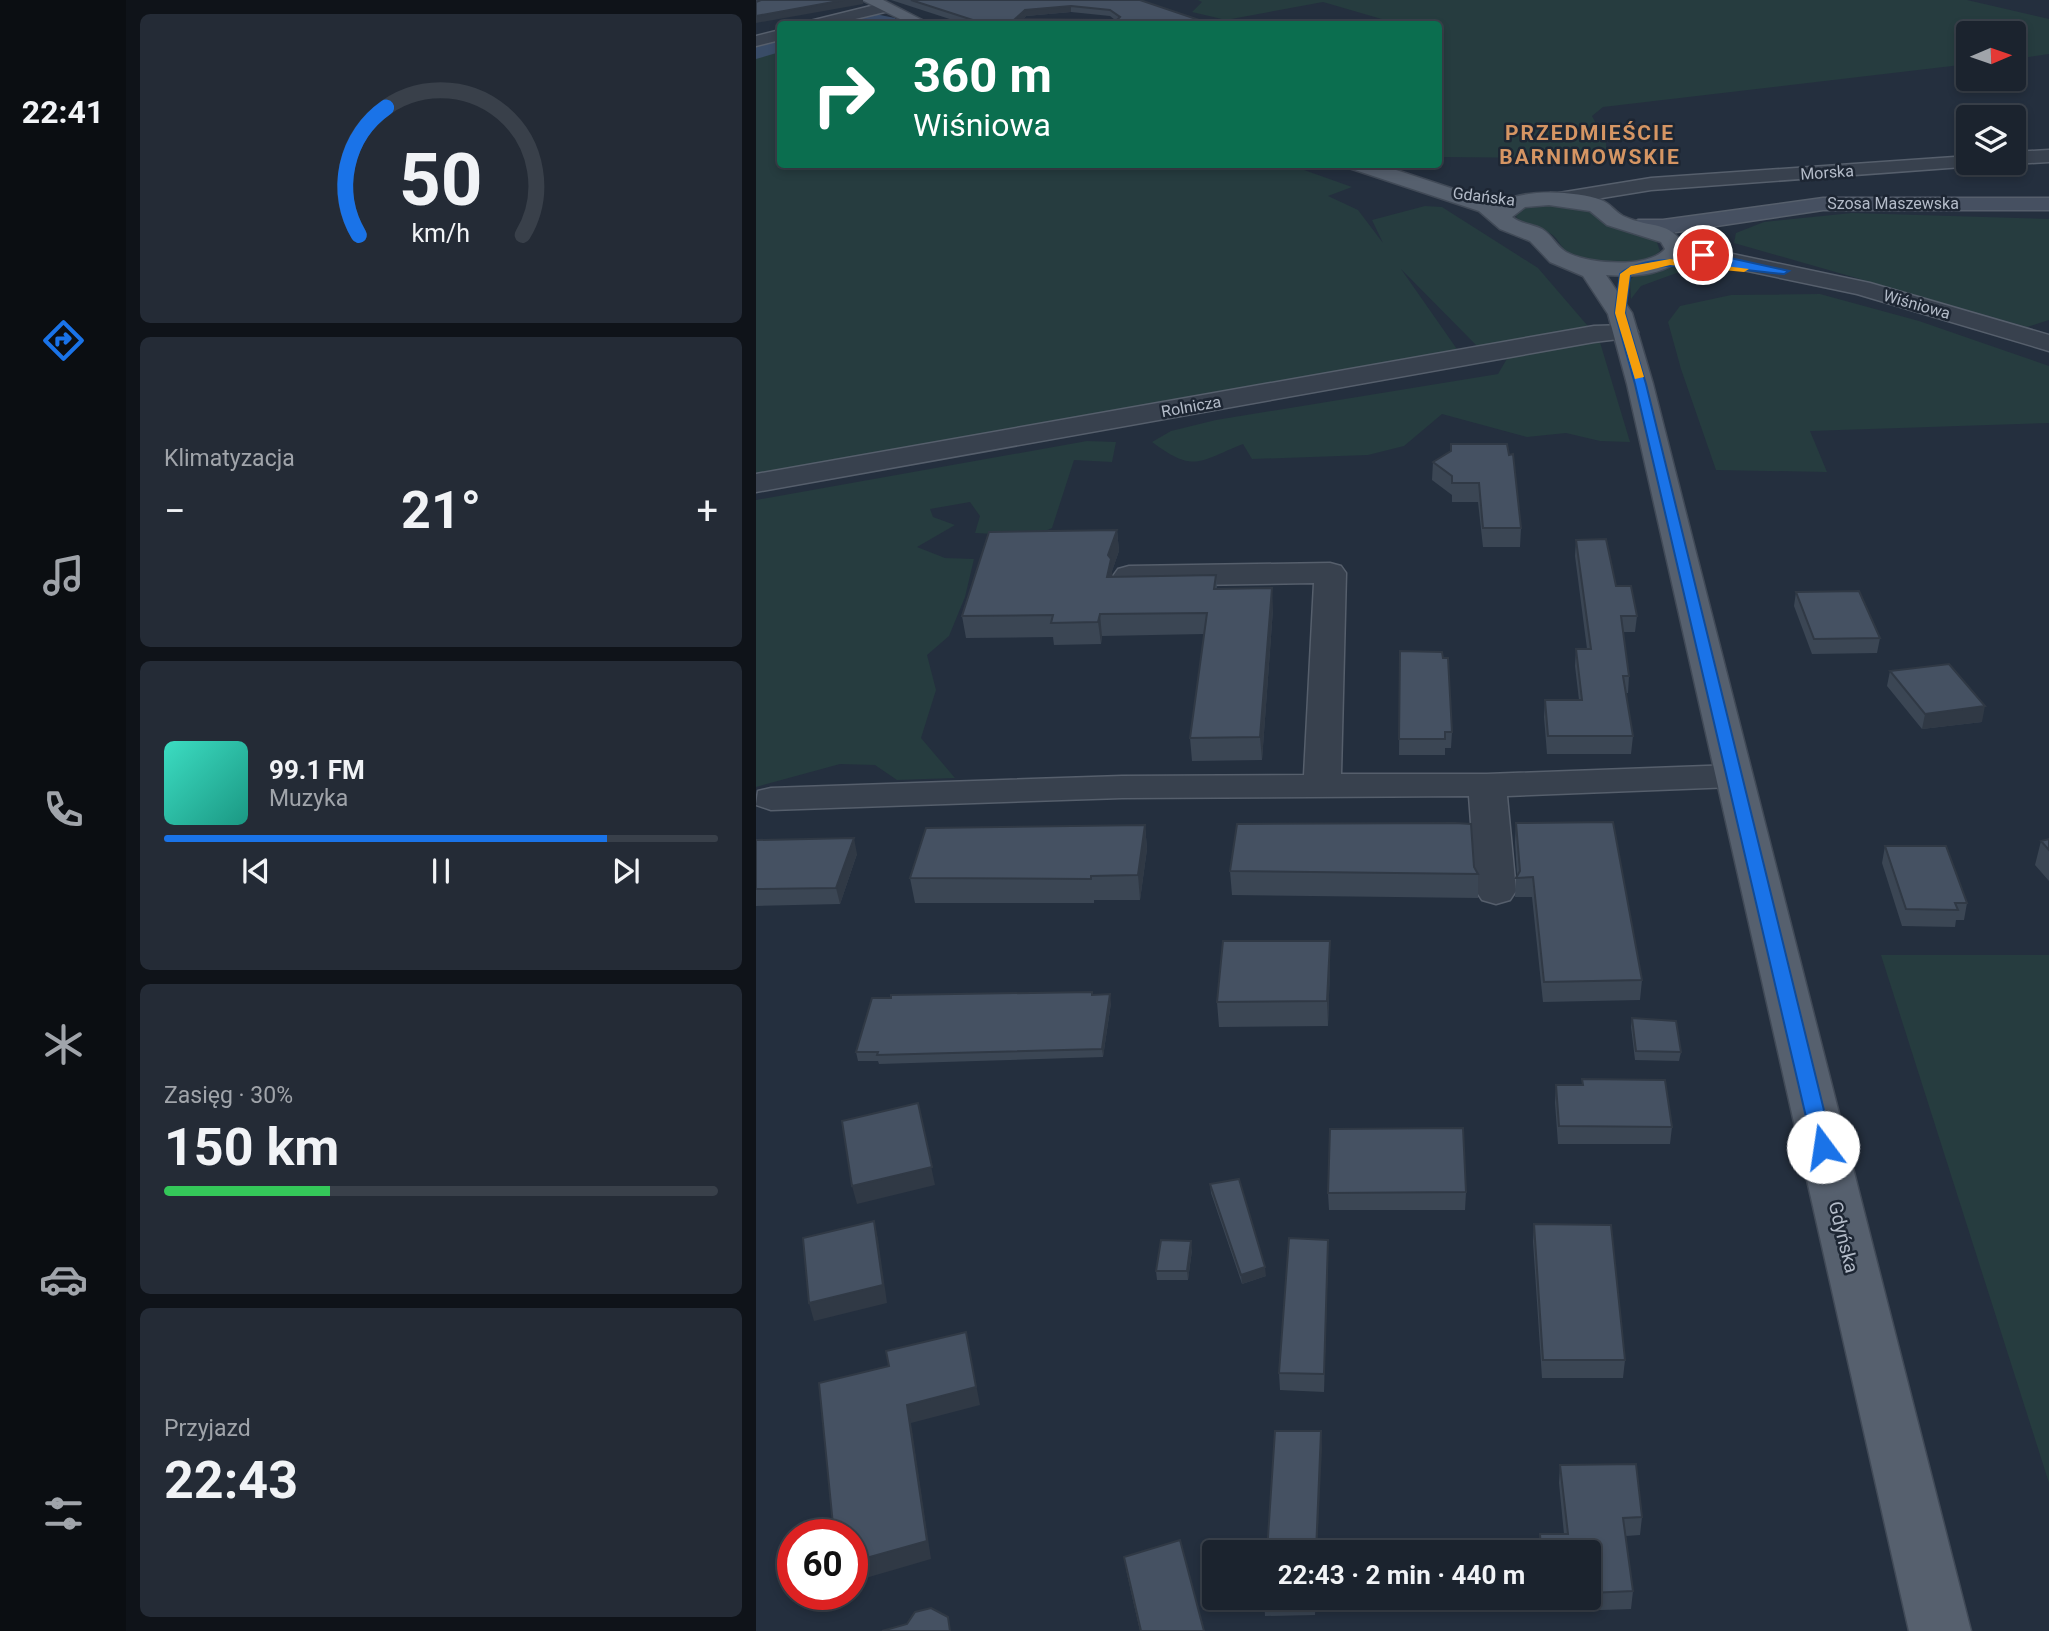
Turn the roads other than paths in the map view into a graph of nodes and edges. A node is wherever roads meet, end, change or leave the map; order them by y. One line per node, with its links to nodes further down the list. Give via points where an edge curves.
1 (763, 0): 2 (street)
2 (756, 2)
3 (876, 4): 4 (street); 5 (main road)
4 (825, 21)
5 (915, 21)
6 (777, 36): 7 (street)
7 (756, 41)
8 (2049, 156): 9 (street)
9 (2026, 157)
10 (1956, 163): 12 (street, Morska)
11 (1369, 168): 13 (main road, Gdańska)
12 (1685, 183): 14 (street, Morska); 17 (street, Morska, via 1621,197)
13 (1439, 190): 15 (main road, Gdańska); 18 (main road, Gdańska)
14 (1559, 199): 15 (main road, Gdańska); 17 (main road, Gdańska)
15 (1530, 200): 18 (main road, via 1510,206)
16 (2049, 204): 19 (main road, Szosa Maszewska, via 1867,202)
17 (1602, 208): 20 (main road, Gdańska, via 1615,220)
18 (1502, 215): 23 (main road, Gdańska, via 1511,226 1543,240 1554,255)
19 (1738, 215): 20 (main road, Szosa Maszewska); 21 (main road, Szosa Maszewska, via 1684,234)
20 (1638, 227): 21 (main road, Gdańska)
21 (1675, 243): 22 (main road, via 1675,255); 25 (street, Wiśniowa, via 1703,255)
22 (1660, 263): 24 (main road); 25 (street, Wiśniowa)
23 (1581, 265): 24 (main road); 26 (main road, Gdyńska, via 1593,271)
24 (1634, 268): 26 (main road, Gdyńska, via 1625,274)
25 (1784, 271): 27 (street, Wiśniowa, via 1862,288)
26 (1623, 322): 28 (street, Rolnicza, via 1594,334); 30 (main road, Gdyńska)
27 (2049, 343)
28 (756, 483)
29 (1129, 576): 31 (street, via 1329,573)
30 (1733, 776): 32 (street); 35 (main road, Gdyńska)
31 (1322, 784): 32 (street); 33 (street)
32 (1487, 785): 34 (street)
33 (771, 799)
34 (1496, 891)
35 (1940, 1631)

